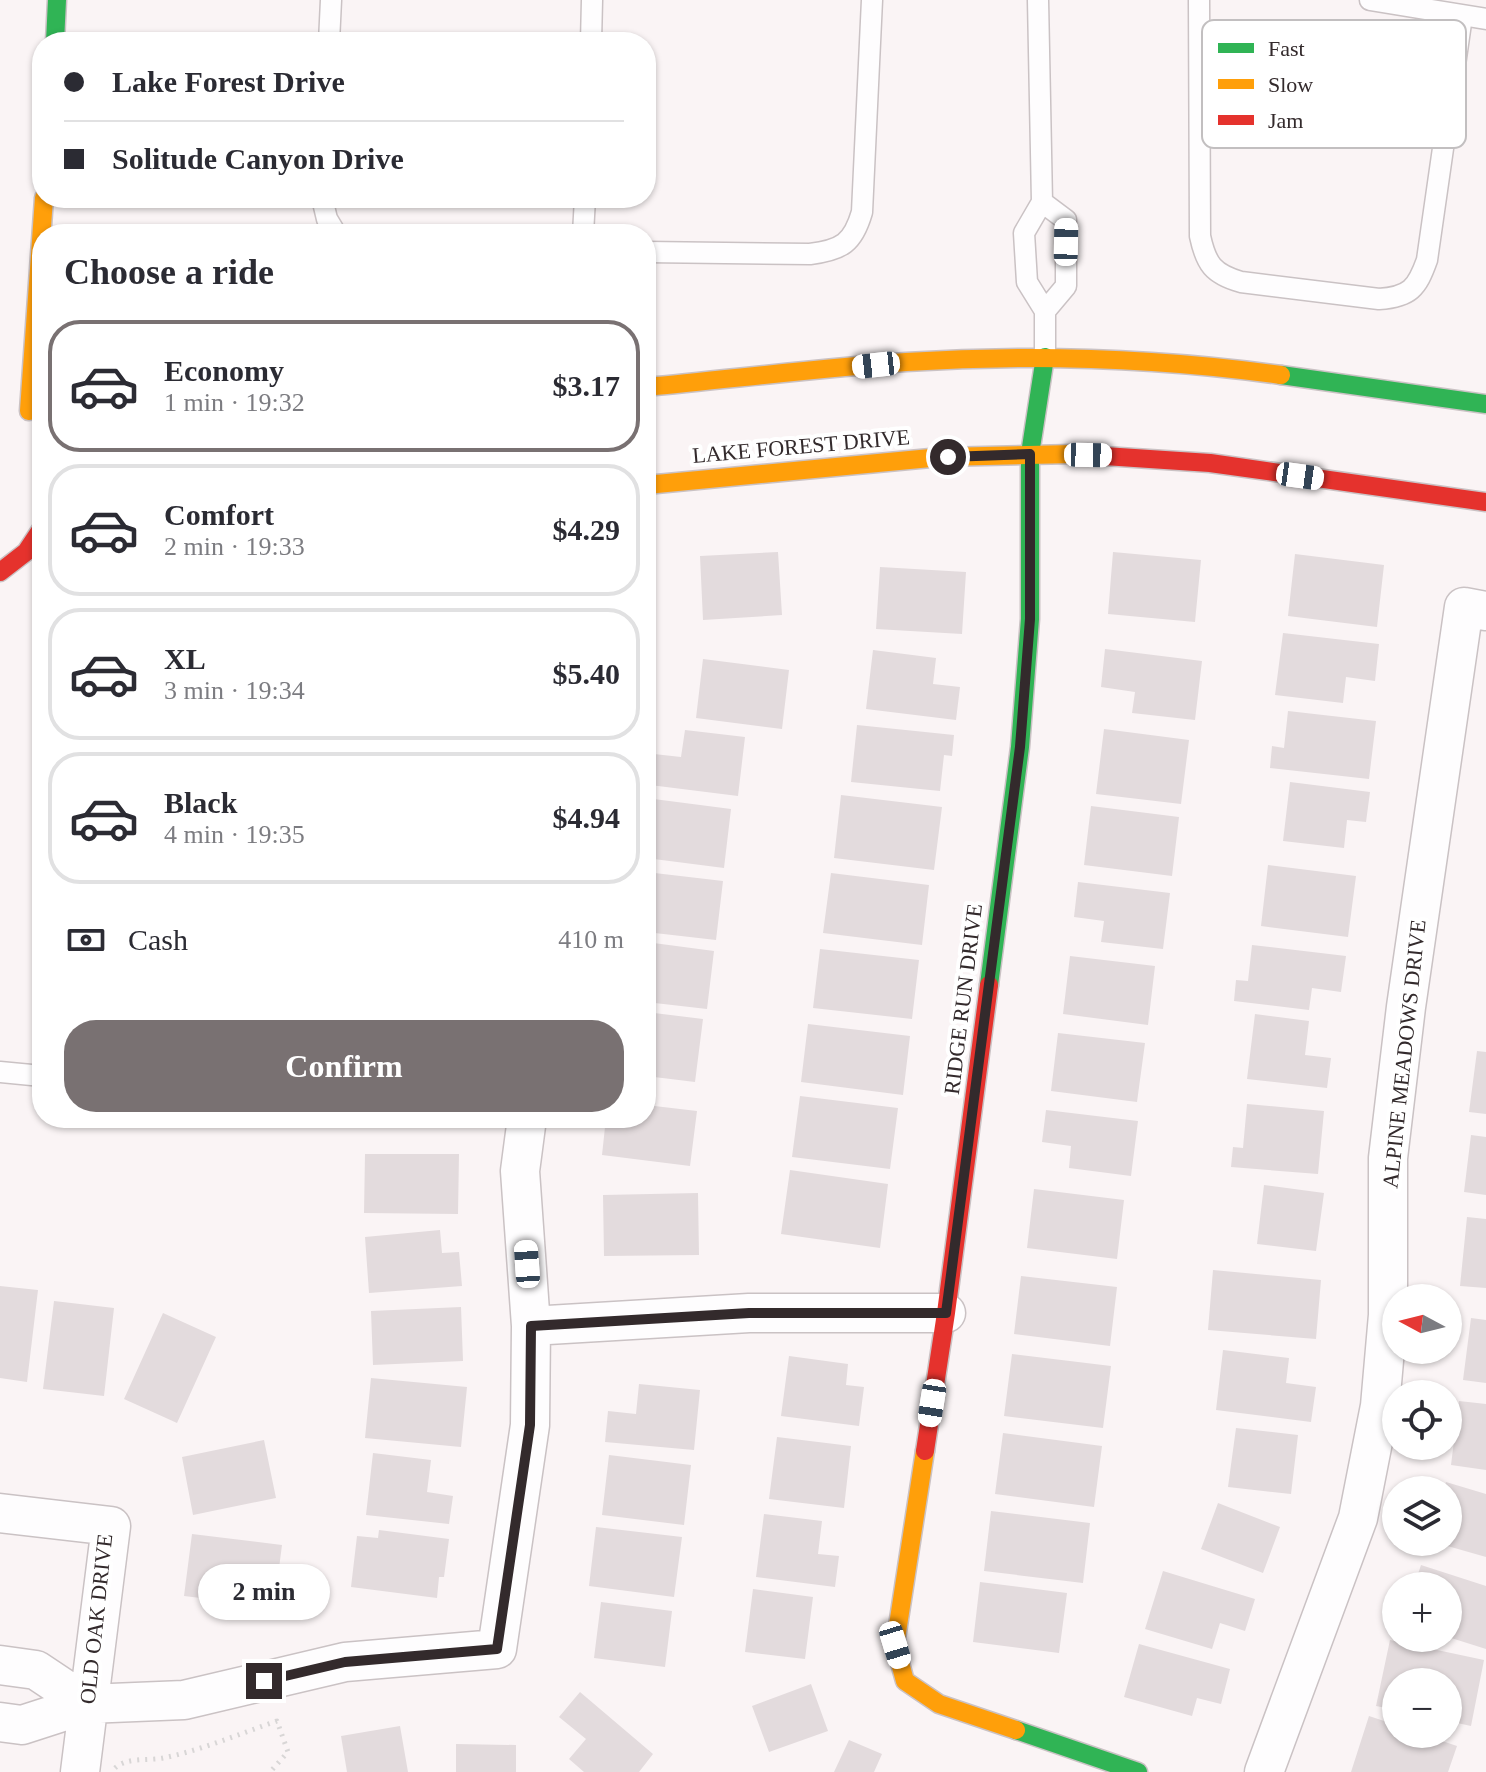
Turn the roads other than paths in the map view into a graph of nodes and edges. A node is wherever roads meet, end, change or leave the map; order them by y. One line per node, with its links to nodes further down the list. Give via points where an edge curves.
1 (57, 0): 11 (street)
2 (331, 0): 12 (lane)
3 (592, 0): 13 (lane)
4 (872, 0): 16 (lane, via 862,212 846,244 810,254)
5 (1038, 0): 15 (lane)
6 (1199, 0): 14 (lane, via 1200,236 1204,256 1225,277 1379,299 1398,298 1412,290 1427,260)
7 (1370, 0): 8 (lane)
8 (1462, 16): 9 (lane); 10 (lane)
9 (1486, 19)
10 (1461, 20)
11 (55, 32)
12 (329, 32)
13 (591, 32)
14 (1443, 148)
15 (1042, 202): 17 (lane, via 1024,233 1027,282); 17 (lane, via 1066,220 1066,286)
16 (656, 252)
17 (1045, 311): 18 (lane)
18 (1045, 357): 19 (street, via 907,362); 20 (street, via 1211,366); 21 (street, RIDGE RUN DRIVE)
19 (656, 386)
20 (1486, 404)
21 (1030, 454): 22 (street, LAKE FOREST DRIVE, via 920,458); 23 (street, LAKE FOREST DRIVE, via 1181,460); 30 (street, RIDGE RUN DRIVE, via 1030,619 1020,747)
22 (656, 484)
23 (1486, 502)
24 (32, 553): 25 (street)
25 (3, 573)
26 (1475, 609): 38 (street, ALPINE MEADOWS DRIVE, via 1406,1007 1388,1158 1388,1315 1380,1406 1358,1518)
27 (0, 1072): 28 (lane)
28 (32, 1077)
29 (526, 1128): 31 (street, via 520,1171)
30 (946, 1313): 31 (street, via 749,1313); 37 (street, RIDGE RUN DRIVE, via 895,1645 905,1681 939,1704)
31 (531, 1326): 34 (street, via 530,1425 497,1649 345,1662 184,1700)
32 (0, 1513): 34 (street, OLD OAK DRIVE, via 111,1526)
33 (0, 1665): 34 (street, via 36,1670)
34 (87, 1704): 35 (street, via 22,1725); 36 (street, OLD OAK DRIVE)
35 (0, 1722)
36 (80, 1772)
37 (1138, 1772)
38 (1264, 1772)

